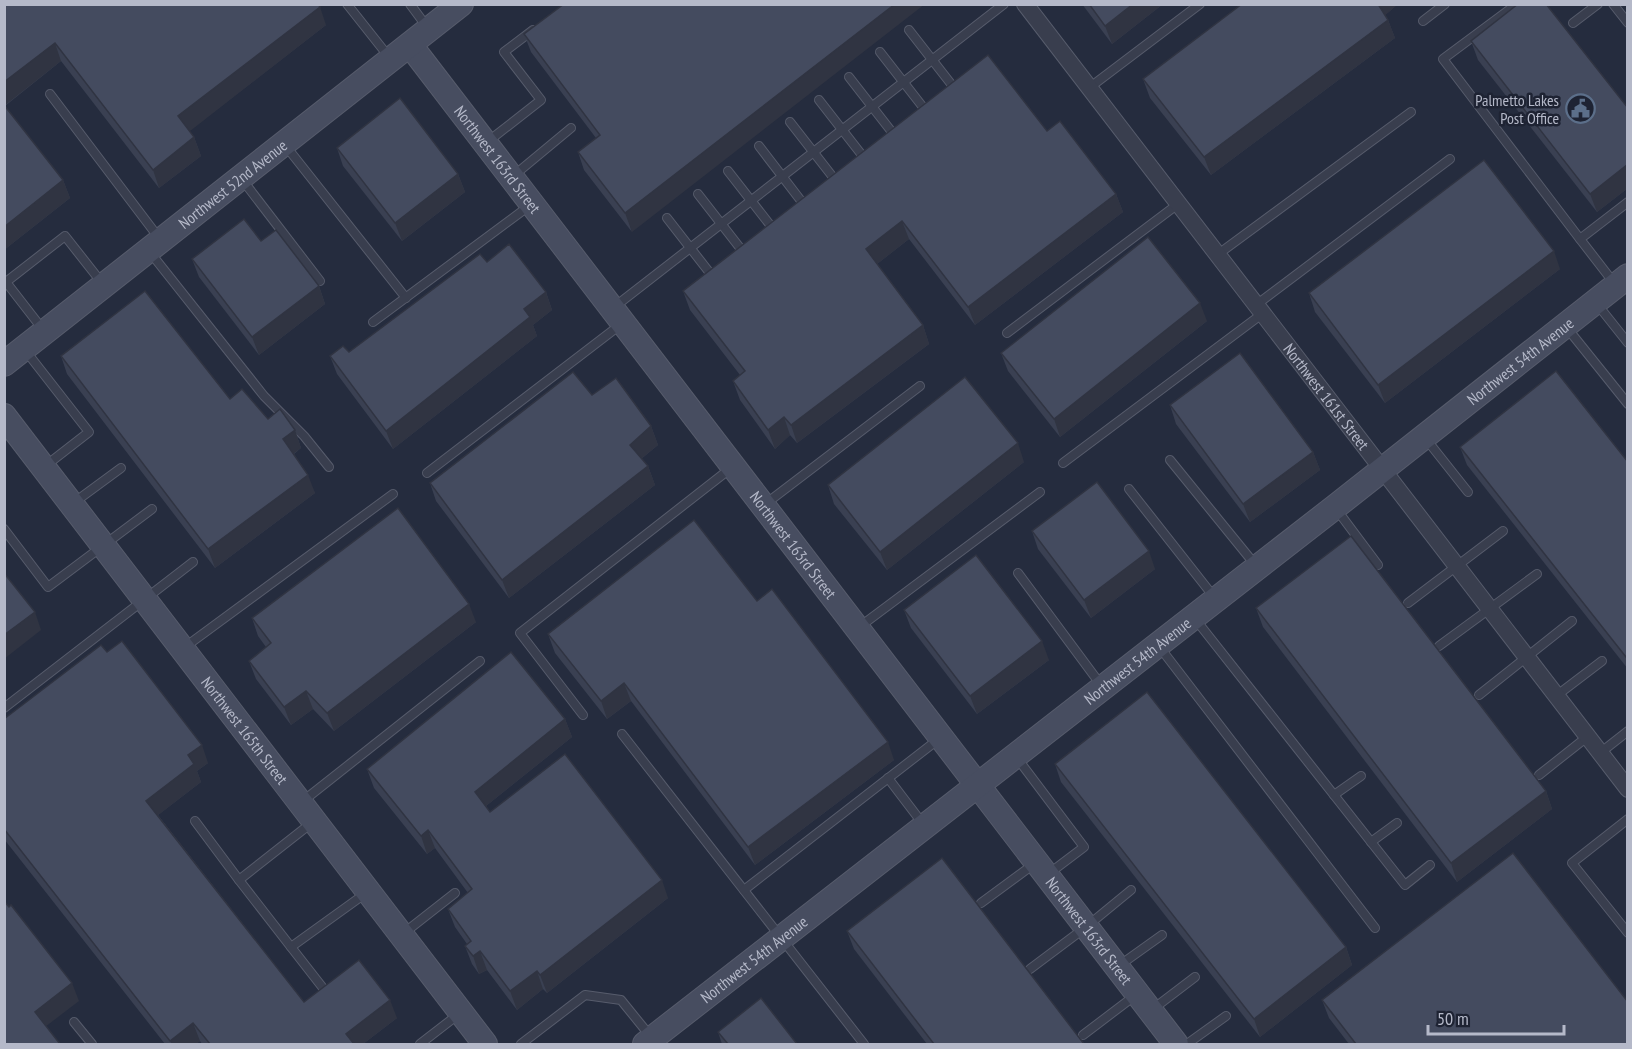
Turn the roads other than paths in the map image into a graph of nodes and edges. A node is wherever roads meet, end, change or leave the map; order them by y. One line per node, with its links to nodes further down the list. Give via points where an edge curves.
1 (347, 4): 19 (lane)
2 (410, 4): 15 (lane)
3 (461, 4): 15 (street, Northwest 52nd Avenue)
4 (1004, 4): 20 (lane)
5 (1025, 4): 23 (street, Northwest 161st Street)
6 (1200, 4): 23 (lane)
7 (1445, 4): 11 (lane)
8 (1517, 4): 54 (lane, via 1443,58)
9 (1598, 4): 12 (lane)
10 (1613, 4): 13 (lane)
11 (1423, 21)
12 (1573, 23)
13 (1628, 23)
14 (539, 25): 34 (lane, via 504,52 541,100)
15 (429, 30): 17 (street, Northwest 52nd Avenue)
16 (909, 30): 20 (lane)
17 (410, 45): 19 (street, Northwest 52nd Avenue); 34 (street, Northwest 163rd Street)
18 (880, 52): 22 (lane)
19 (391, 60): 35 (street, Northwest 52nd Avenue)
20 (932, 60): 22 (lane); 24 (lane)
21 (849, 76): 27 (lane)
22 (904, 82): 27 (lane); 28 (lane)
23 (1089, 88): 49 (street, Northwest 161st Street)
24 (955, 89)
25 (50, 94): 55 (lane)
26 (819, 100): 32 (lane)
27 (873, 107): 32 (lane); 33 (lane)
28 (926, 111)
29 (1411, 112): 58 (lane)
30 (790, 122): 37 (lane)
31 (571, 128): 41 (lane)
32 (842, 130): 37 (lane); 38 (lane)
33 (895, 136)
34 (485, 143): 41 (street, Northwest 163rd Street)
35 (284, 144): 43 (street, Northwest 52nd Avenue); 63 (lane)
36 (759, 146): 42 (lane)
37 (813, 152): 42 (lane); 44 (lane)
38 (865, 159)
39 (1450, 159): 65 (lane)
40 (728, 171): 46 (lane)
41 (511, 177): 48 (street, Northwest 163rd Street)
42 (783, 177): 46 (lane); 50 (lane)
43 (241, 178): 55 (street, Northwest 52nd Avenue); 61 (lane)
44 (836, 182)
45 (698, 194): 52 (lane)
46 (751, 201): 52 (lane); 53 (lane)
47 (1628, 202): 54 (lane)
48 (532, 204): 63 (lane); 66 (street, Northwest 163rd Street)
49 (1178, 204): 58 (street, Northwest 161st Street); 70 (lane)
50 (805, 206)
51 (667, 218): 56 (lane)
52 (721, 224): 56 (lane); 57 (lane)
53 (774, 230)
54 (1580, 239): 60 (lane)
55 (155, 246): 62 (street, Northwest 52nd Avenue); 82 (lane, via 264,396)
56 (690, 248): 59 (lane); 66 (lane)
57 (744, 253)
58 (1217, 255): 65 (street, Northwest 161st Street)
59 (713, 277)
60 (1622, 280): 64 (street, Northwest 54th Avenue)
61 (320, 281)
62 (104, 286): 69 (street, Northwest 52nd Avenue); 69 (lane, via 65,236 6,282)
63 (406, 298): 67 (lane)
64 (1595, 302): 68 (street, Northwest 54th Avenue); 71 (lane)
65 (1259, 310): 79 (lane); 84 (street, Northwest 161st Street)
66 (618, 316): 80 (street, Northwest 163rd Street); 85 (lane)
67 (373, 322)
68 (1565, 325): 75 (lane); 77 (street, Northwest 54th Avenue)
69 (45, 332): 72 (street, Northwest 52nd Avenue)
70 (1007, 333)
71 (1628, 343)
72 (24, 349): 73 (street, Northwest 52nd Avenue); 81 (lane, via 89,432)
73 (4, 364)
74 (920, 386): 91 (lane)
75 (1628, 404)
76 (4, 416): 81 (street, Northwest 165th Street)
77 (1424, 437): 84 (street, Northwest 54th Avenue); 88 (lane)
78 (1170, 460): 99 (lane)
79 (1063, 463)
80 (734, 466): 91 (street, Northwest 163rd Street); 120 (lane, via 520,633)
81 (44, 467): 90 (street, Northwest 165th Street)
82 (329, 467)
83 (121, 468): 90 (lane)
84 (1382, 470): 92 (street, Northwest 54th Avenue); 100 (street, Northwest 161st Street)
85 (427, 473)
86 (1129, 489): 103 (lane)
87 (1040, 492): 109 (lane)
88 (1468, 492)
89 (393, 494): 112 (lane)
90 (72, 504): 96 (street, Northwest 165th Street)
91 (763, 505): 109 (street, Northwest 163rd Street)
92 (1335, 507): 98 (lane); 99 (street, Northwest 54th Avenue)
93 (152, 509): 96 (lane)
94 (4, 529): 96 (lane, via 48,587)
95 (1503, 531): 100 (lane)
96 (104, 546): 104 (street, Northwest 165th Street)
97 (193, 562): 104 (lane)
98 (1378, 565)
99 (1257, 567): 103 (street, Northwest 54th Avenue)
100 (1456, 567): 105 (lane); 106 (street, Northwest 161st Street)
101 (1018, 573): 116 (lane)
102 (1537, 574): 106 (lane)
103 (1216, 599): 107 (street, Northwest 54th Avenue)
104 (145, 600): 112 (street, Northwest 165th Street); 119 (lane)
105 (1408, 603)
106 (1489, 609): 111 (lane); 113 (street, Northwest 161st Street)
107 (1194, 617): 110 (street, Northwest 54th Avenue); 132 (lane)
108 (1572, 621): 113 (lane)
109 (858, 628): 123 (street, Northwest 163rd Street)
110 (1158, 645): 116 (street, Northwest 54th Avenue); 148 (lane)
111 (1439, 646)
112 (183, 650): 133 (street, Northwest 165th Street)
113 (1526, 657): 117 (lane); 118 (street, Northwest 161st Street)
114 (480, 661): 133 (lane)
115 (1602, 661): 118 (lane)
116 (1103, 688): 126 (street, Northwest 54th Avenue)
117 (1479, 695)
118 (1556, 697): 124 (street, Northwest 161st Street)
119 (4, 708)
120 (583, 715)
121 (1628, 731): 125 (lane)
122 (622, 734): 142 (lane)
123 (942, 737): 129 (lane); 130 (street, Northwest 163rd Street)
124 (1587, 737): 125 (street, Northwest 161st Street); 127 (lane)
125 (1599, 753): 131 (street, Northwest 161st Street)
126 (1016, 756): 130 (street, Northwest 54th Avenue); 140 (lane, via 1084,847)
127 (1539, 775)
128 (1361, 776): 132 (lane)
129 (888, 778): 137 (lane); 142 (lane)
130 (978, 785): 137 (street, Northwest 54th Avenue); 140 (street, Northwest 163rd Street)
131 (1628, 789)
132 (1334, 795): 138 (lane)
133 (307, 812): 141 (lane); 144 (street, Northwest 165th Street)
134 (1628, 819): 149 (lane, via 1572,863)
135 (195, 821): 141 (lane)
136 (1396, 823): 138 (lane)
137 (925, 827): 152 (street, Northwest 54th Avenue)
138 (1371, 842): 139 (lane, via 1405,885)
139 (1430, 865)
140 (1042, 869): 146 (lane); 147 (street, Northwest 163rd Street)
141 (239, 880): 153 (lane)
142 (744, 890): 152 (lane)
143 (1131, 890): 147 (lane)
144 (368, 891): 151 (street, Northwest 165th Street); 153 (lane)
145 (455, 893): 151 (lane)
146 (981, 903)
147 (1086, 927): 154 (street, Northwest 163rd Street); 155 (lane)
148 (1375, 928)
149 (1626, 928)
150 (1162, 935): 154 (lane)
151 (401, 936): 159 (street, Northwest 165th Street)
152 (782, 938): 163 (street, Northwest 54th Avenue); 168 (lane)
153 (291, 947): 157 (lane)
154 (1117, 967): 158 (street, Northwest 163rd Street)
155 (1030, 969)
156 (1195, 977): 158 (lane)
157 (322, 988)
158 (1144, 1002): 162 (lane); 169 (street, Northwest 163rd Street)
159 (460, 1012): 165 (lane); 166 (street, Northwest 165th Street)
160 (1226, 1016): 170 (lane)
161 (74, 1022): 164 (lane)
162 (1083, 1035)
163 (649, 1042): 167 (lane, via 621,999 585,995)
164 (92, 1044)
165 (420, 1044)
166 (485, 1044)
167 (521, 1044)
168 (864, 1044)
169 (1176, 1044)
170 (1187, 1044)

